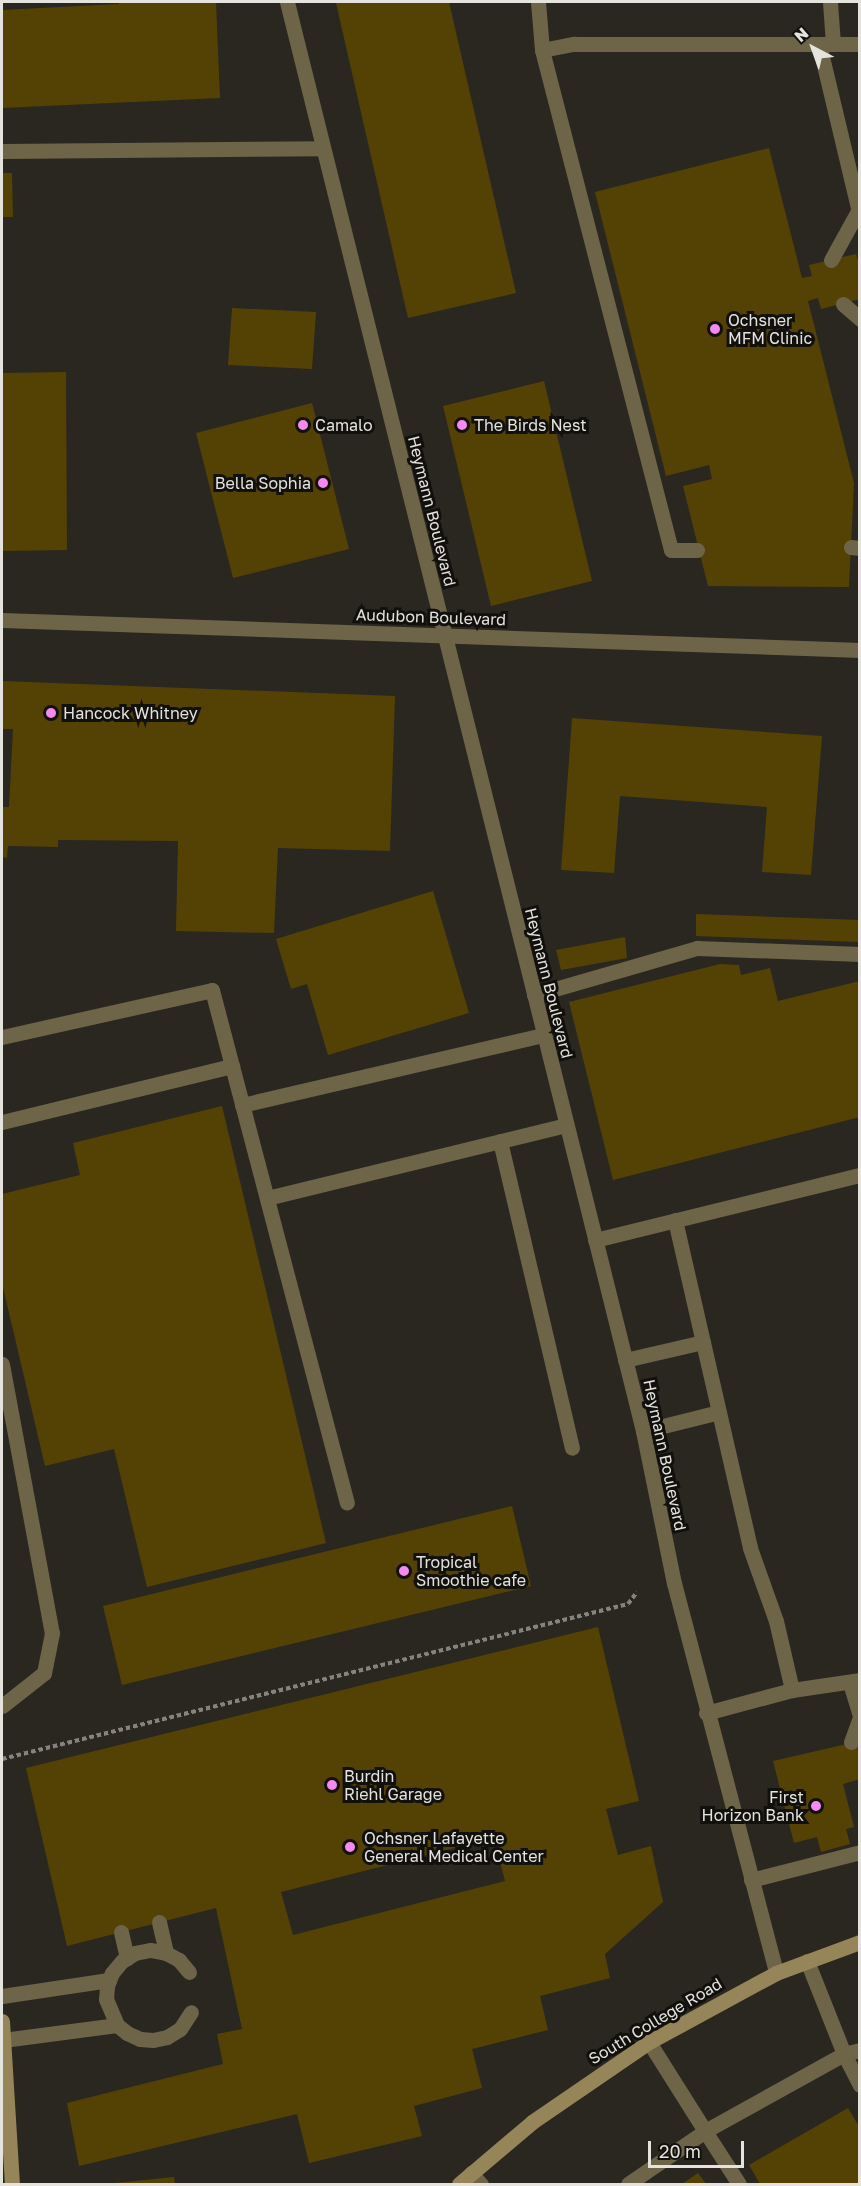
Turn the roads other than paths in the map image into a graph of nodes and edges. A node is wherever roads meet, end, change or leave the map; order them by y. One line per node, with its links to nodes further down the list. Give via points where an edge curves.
1 (287, 2): 7 (street, Heymann Boulevard)
2 (538, 2): 6 (street)
3 (830, 2): 4 (street)
4 (826, 44): 5 (street); 6 (street, via 574,44); 9 (street)
5 (860, 44)
6 (542, 50): 13 (street, via 671,550)
7 (324, 148): 8 (street); 15 (street, Heymann Boulevard)
8 (2, 151)
9 (859, 214): 10 (street)
10 (831, 260)
11 (843, 303): 12 (street)
12 (860, 319)
13 (697, 550)
14 (2, 620): 15 (street, Audubon Boulevard)
15 (444, 635): 16 (street, Audubon Boulevard); 18 (street, Heymann Boulevard)
16 (860, 650)
17 (860, 954): 18 (street, via 698,948)
18 (534, 994): 19 (street, Heymann Boulevard)
19 (544, 1035): 22 (street); 24 (street, Heymann Boulevard)
20 (2, 1037): 21 (street, via 212,990)
21 (232, 1066): 22 (street); 23 (street)
22 (242, 1105): 27 (street)
23 (2, 1122)
24 (566, 1125): 25 (street); 29 (street, Heymann Boulevard)
25 (500, 1141): 27 (street); 35 (street)
26 (860, 1175): 28 (street)
27 (267, 1198): 36 (street)
28 (675, 1220): 29 (street); 30 (street)
29 (595, 1240): 31 (street, Heymann Boulevard)
30 (703, 1342): 31 (street); 33 (street)
31 (625, 1360): 34 (street, Heymann Boulevard)
32 (2, 1364): 39 (street, via 52,1633 44,1673)
33 (719, 1412): 34 (street); 38 (street, via 750,1548 776,1621)
34 (643, 1431): 40 (street, Heymann Boulevard)
35 (572, 1448)
36 (347, 1503)
37 (855, 1681): 38 (street); 41 (street)
38 (792, 1690): 40 (street)
39 (2, 1706)
40 (706, 1713): 44 (street, Heymann Boulevard)
41 (860, 1716): 42 (street)
42 (852, 1742)
43 (860, 1852): 44 (street)
44 (751, 1880): 52 (street, Heymann Boulevard)
45 (159, 1922): 48 (street)
46 (121, 1932): 49 (street)
47 (860, 1942): 50 (main road, South College Road)
48 (166, 1953): 49 (street, via 150,1950); 51 (street)
49 (127, 1958): 53 (street)
50 (807, 1961): 52 (main road, South College Road); 61 (street)
51 (189, 1972)
52 (776, 1973): 59 (main road, South College Road)
53 (109, 1980): 54 (street); 57 (street, via 106,1999)
54 (2, 1996)
55 (191, 2013): 57 (street, via 180,2029 153,2040 140,2039)
56 (2, 2021): 58 (main road)
57 (117, 2025): 58 (street)
58 (3, 2040): 65 (main road)
59 (649, 2042): 63 (street); 64 (main road, South College Road, via 532,2122)
60 (860, 2050): 61 (street)
61 (844, 2054): 62 (street); 63 (street)
62 (860, 2085)
63 (705, 2131): 67 (street); 68 (street)
64 (476, 2179): 66 (main road, South College Road)
65 (12, 2184)
66 (459, 2184)
67 (628, 2184)
68 (739, 2184)

